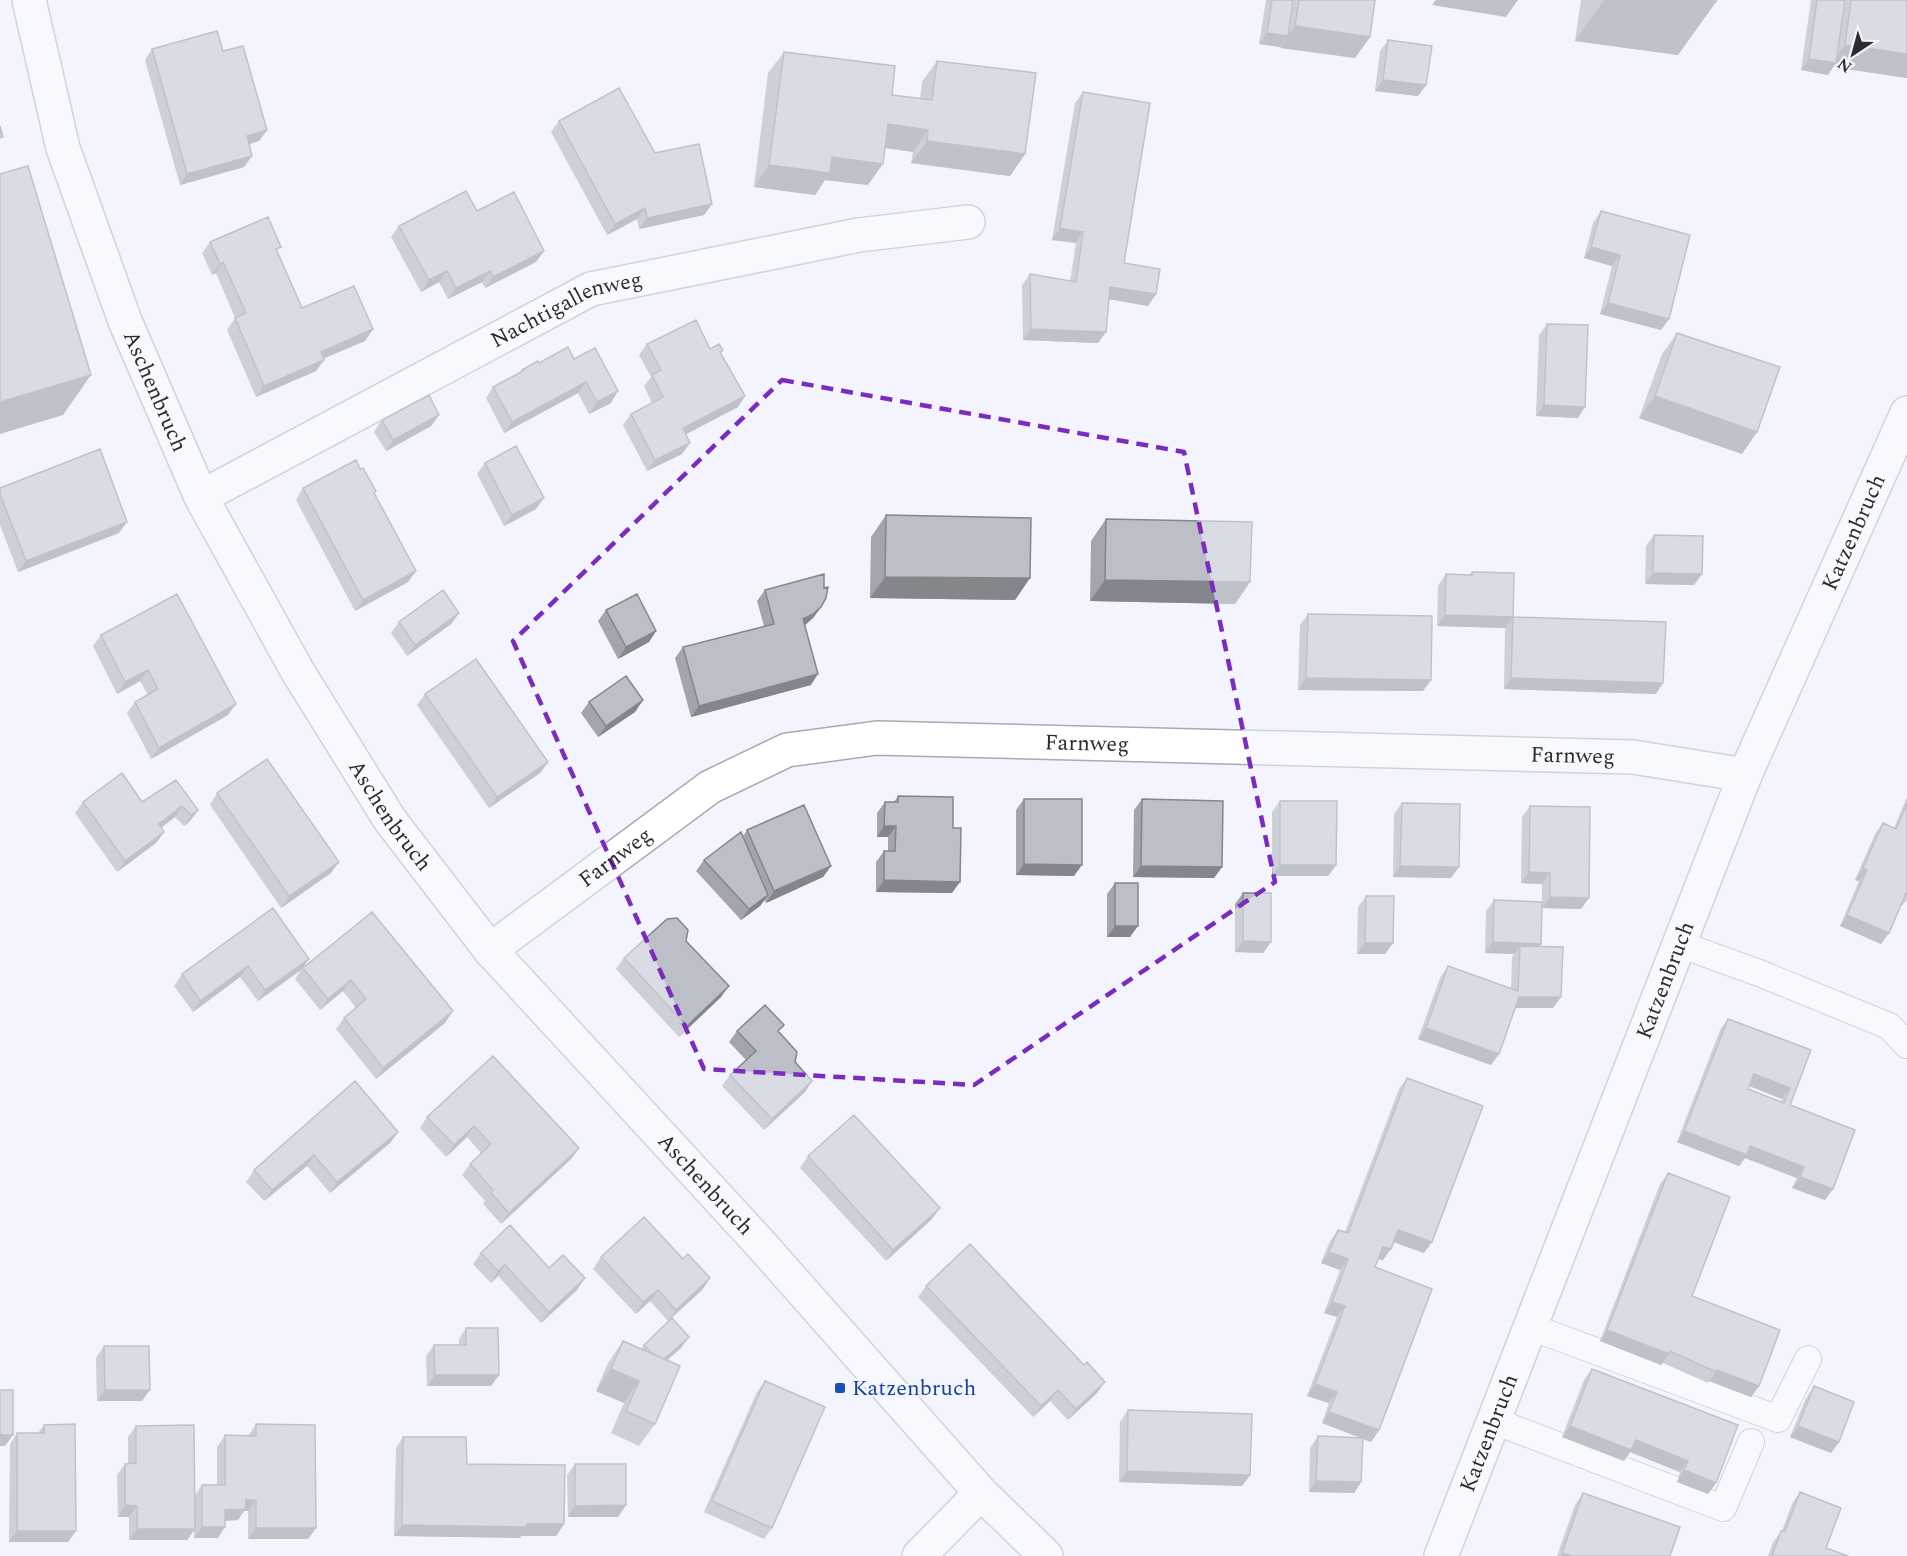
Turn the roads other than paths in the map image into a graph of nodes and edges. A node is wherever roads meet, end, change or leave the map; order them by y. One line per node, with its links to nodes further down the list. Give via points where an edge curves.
1 (29, 0): 4 (street, Aschenbruch, via 63,148 125,321)
2 (968, 222): 4 (street, Nachtigallenweg, via 859,235 591,289)
3 (1907, 413): 5 (street, Katzenbruch)
4 (201, 497): 7 (street, Aschenbruch, via 298,672 390,820)
5 (1745, 775): 6 (street, Katzenbruch); 7 (street, Farnweg, via 1633,756 877,738 787,750 710,787)
6 (1679, 944): 8 (lane, via 1889,1026); 9 (street, Katzenbruch)
7 (490, 950): 13 (street, Aschenbruch, via 758,1240)
8 (1907, 1045)
9 (1531, 1327): 10 (lane, via 1779,1419); 11 (street, Katzenbruch)
10 (1808, 1359)
11 (1494, 1421): 12 (lane, via 1723,1508); 16 (street, Katzenbruch)
12 (1751, 1442)
13 (981, 1493): 14 (street); 15 (street, Aschenbruch)
14 (919, 1556)
15 (1046, 1556)
16 (1441, 1556)

